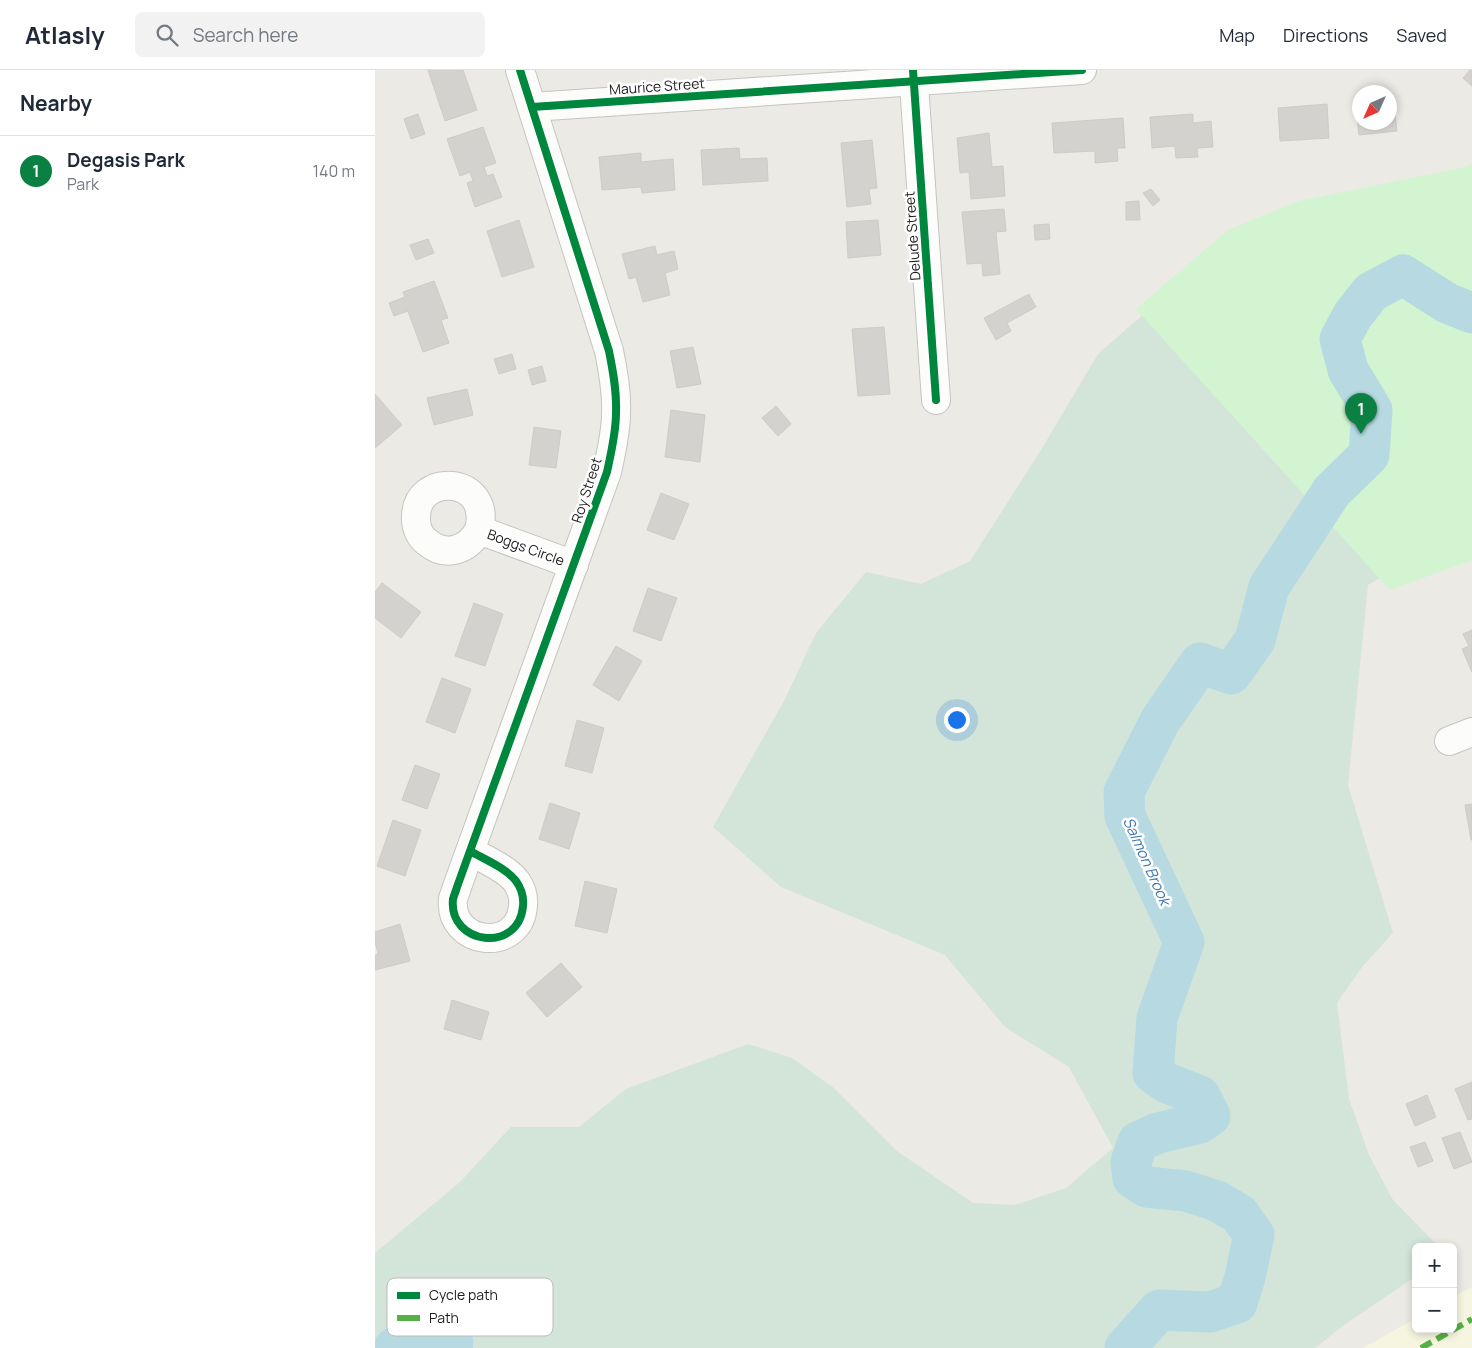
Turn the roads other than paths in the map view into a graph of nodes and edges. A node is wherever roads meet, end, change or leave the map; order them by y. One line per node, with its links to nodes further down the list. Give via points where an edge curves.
1 (520, 70): 4 (street, Roy Street)
2 (1082, 70): 3 (street, Maurice Street)
3 (913, 76): 4 (street, Maurice Street); 5 (street, Delude Street)
4 (532, 107): 7 (street, Roy Street, via 609,351 615,394 615,423 607,472)
5 (936, 400)
6 (479, 530): 7 (street, Boggs Circle)
7 (574, 565): 8 (street, Roy Street)
8 (470, 851)

